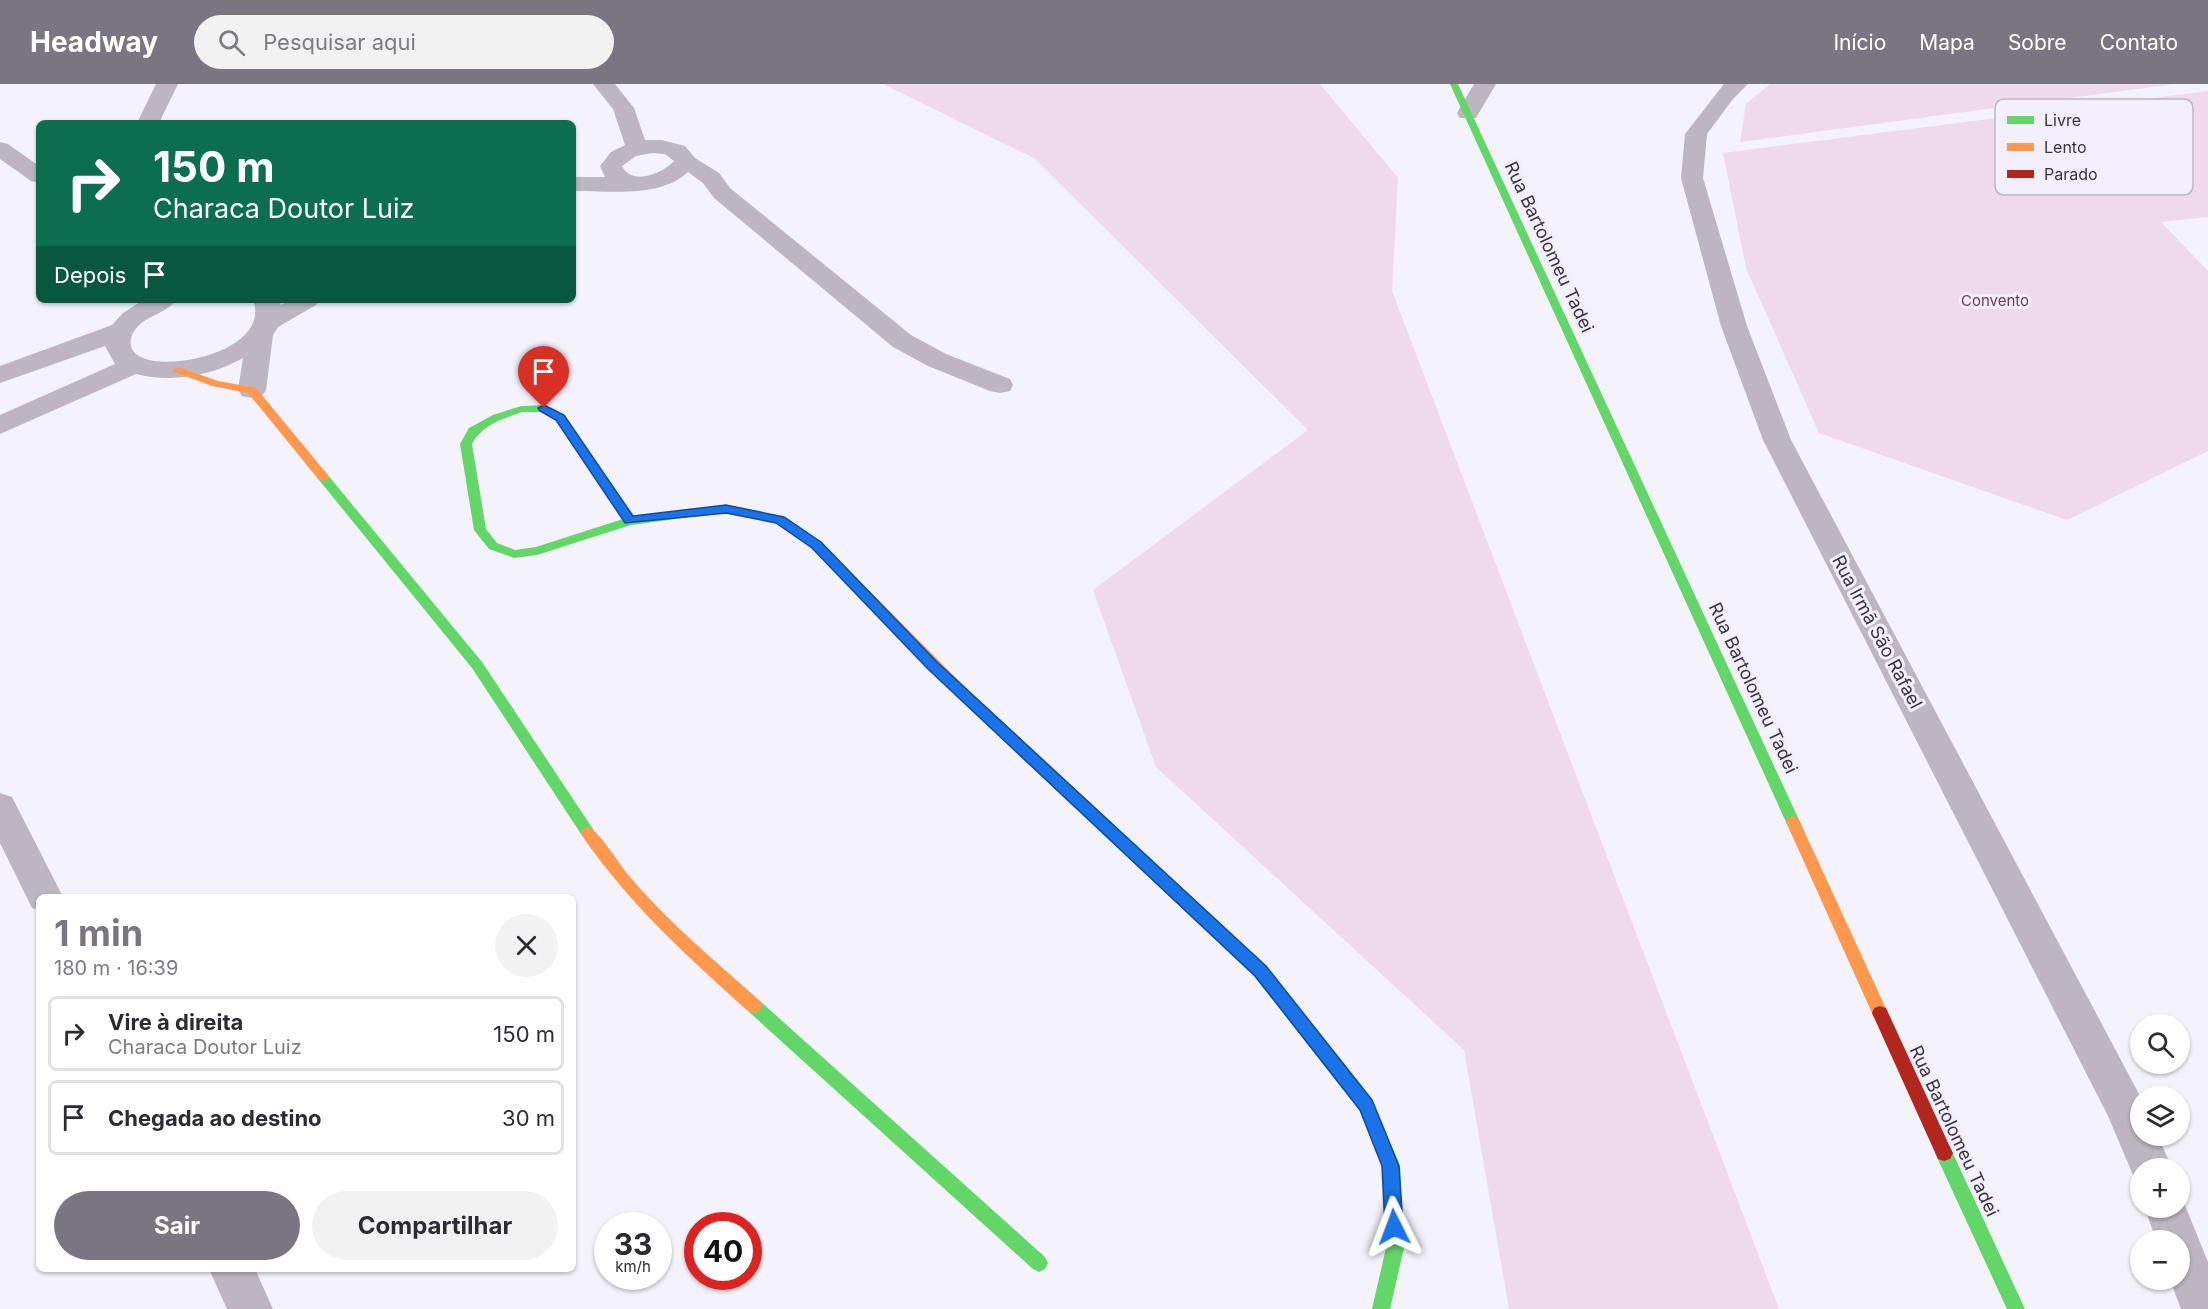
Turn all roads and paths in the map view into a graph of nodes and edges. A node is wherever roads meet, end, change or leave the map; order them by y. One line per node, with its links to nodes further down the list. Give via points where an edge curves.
1 (167, 84): 7 (street)
2 (604, 84): 8 (street, via 623,108)
3 (1454, 84): 6 (street, Rua Bartolomeu Tadei)
4 (1485, 84): 6 (street)
5 (1737, 84): 31 (street, Rua Irmã São Rafael, via 1696,134 1692,178 1734,326 1777,440 2125,1107)
6 (1468, 113): 37 (street, Rua Bartolomeu Tadei)
7 (149, 120)
8 (637, 148): 10 (street); 11 (street, via 677,150 684,155)
9 (0, 149): 12 (street)
10 (615, 159): 13 (street); 15 (street, via 611,166 613,174)
11 (685, 162): 14 (street, via 672,176); 17 (street, via 703,170)
12 (36, 174)
13 (576, 178)
14 (660, 181): 15 (street); 17 (street)
15 (631, 183): 16 (street)
16 (576, 184)
17 (722, 193): 25 (street, via 902,341)
18 (156, 303): 20 (street)
19 (300, 303): 21 (street)
20 (123, 317): 22 (street, via 117,345 121,356); 24 (street)
21 (265, 319): 23 (street, via 239,351); 26 (street)
22 (134, 365): 23 (street); 27 (street)
23 (178, 370): 26 (street, via 216,384)
24 (0, 375)
25 (999, 385)
26 (252, 390): 32 (street, via 477,665 609,865 668,929)
27 (0, 425)
28 (630, 520): 28 (street, via 537,551 514,554 493,546 480,530 466,444 474,431 497,417 521,409 544,408 560,417); 36 (street, via 726,509 780,520 817,545 933,665 1260,971 1366,1106 1390,1166 1395,1248)
29 (0, 807): 30 (street)
30 (44, 894)
31 (2147, 1158)
32 (1039, 1263)
33 (232, 1272): 35 (street)
34 (2190, 1273): 38 (street)
35 (251, 1309)
36 (1382, 1309)
37 (2016, 1309)
38 (2203, 1309)

